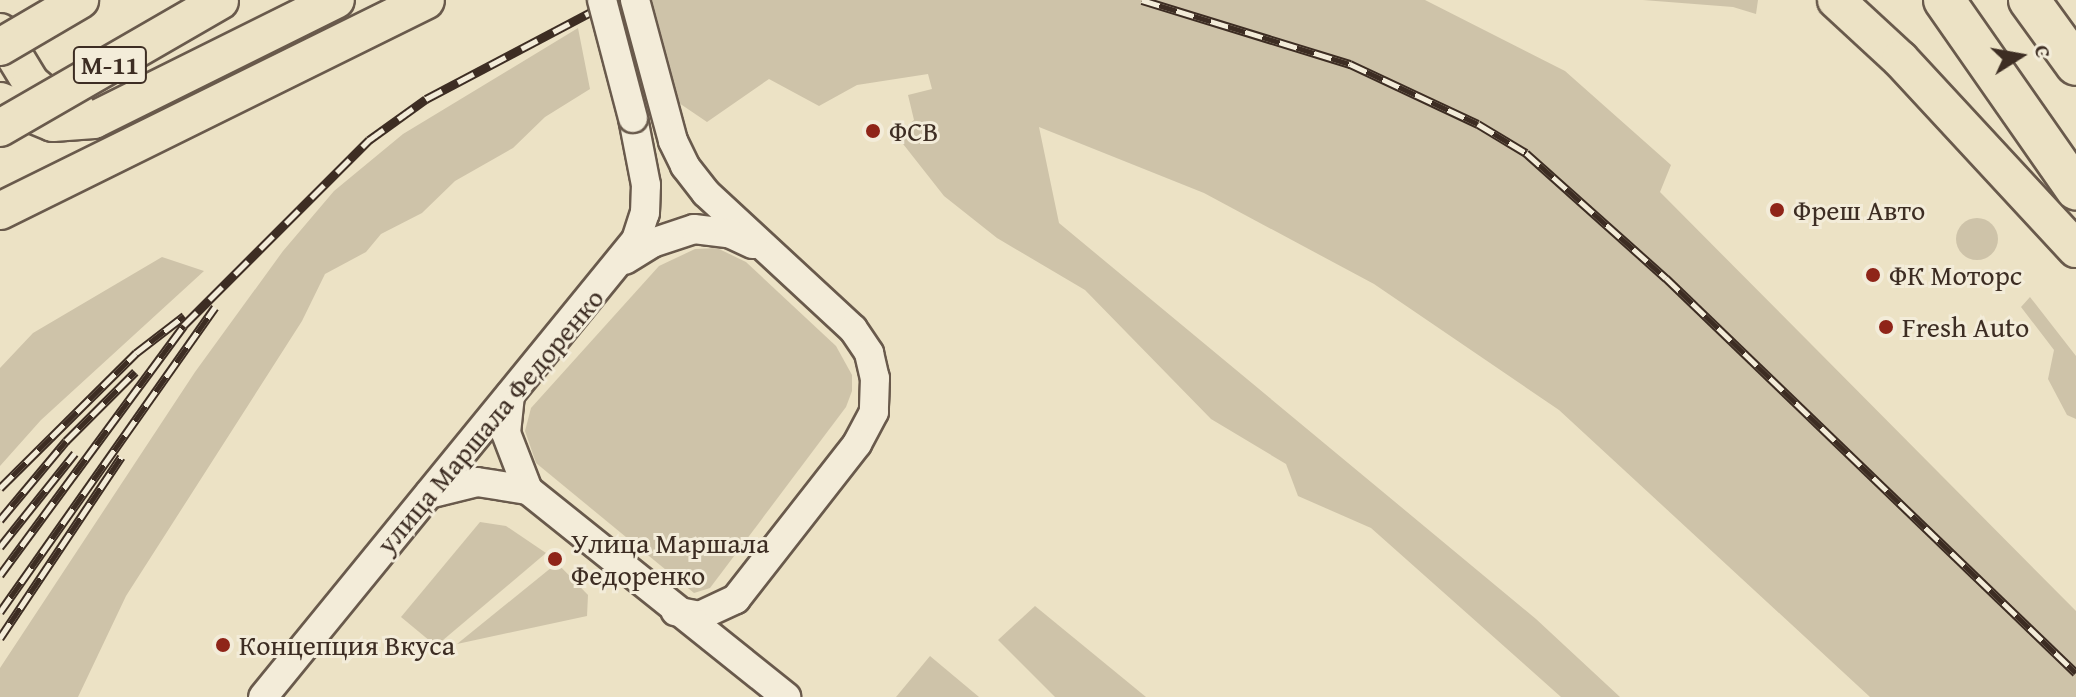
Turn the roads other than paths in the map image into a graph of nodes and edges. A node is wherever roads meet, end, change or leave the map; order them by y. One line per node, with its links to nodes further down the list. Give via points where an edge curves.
1 (80, 0): 11 (main road, М-11, bridge)
2 (221, 0): 15 (main road, М-11, bridge)
3 (336, 0): 14 (main road)
4 (426, 0): 17 (main road)
5 (602, 0): 20 (street, улица Маршала Федоренко, bridge, via 646,185 645,213)
6 (635, 0): 19 (street, via 663,109 685,166)
7 (1836, 0): 18 (main road, via 1900,59)
8 (1944, 0): 16 (highway)
9 (2029, 0): 12 (highway)
10 (0, 32): 14 (main road, via 24,74 51,100 76,110)
11 (0, 47)
12 (2076, 65)
13 (0, 101): 14 (main road, via 53,123 73,124)
14 (114, 113)
15 (0, 128)
16 (2076, 189)
17 (0, 211)
18 (2076, 249)
19 (768, 250): 20 (street, via 729,233 694,229 652,243); 24 (street, via 853,329 869,353 874,412 857,444)
20 (619, 266): 21 (street, улица Маршала Федоренко)
21 (511, 393): 22 (street, via 506,433); 23 (street, улица Маршала Федоренко)
22 (528, 490): 23 (street, via 477,482); 25 (street)
23 (428, 495): 27 (street, улица Маршала Федоренко)
24 (736, 599): 25 (street, via 700,616); 26 (street, via 730,621 733,643 737,655)
25 (675, 611): 26 (street)
26 (757, 674): 28 (street)
27 (263, 697)
28 (786, 697)

